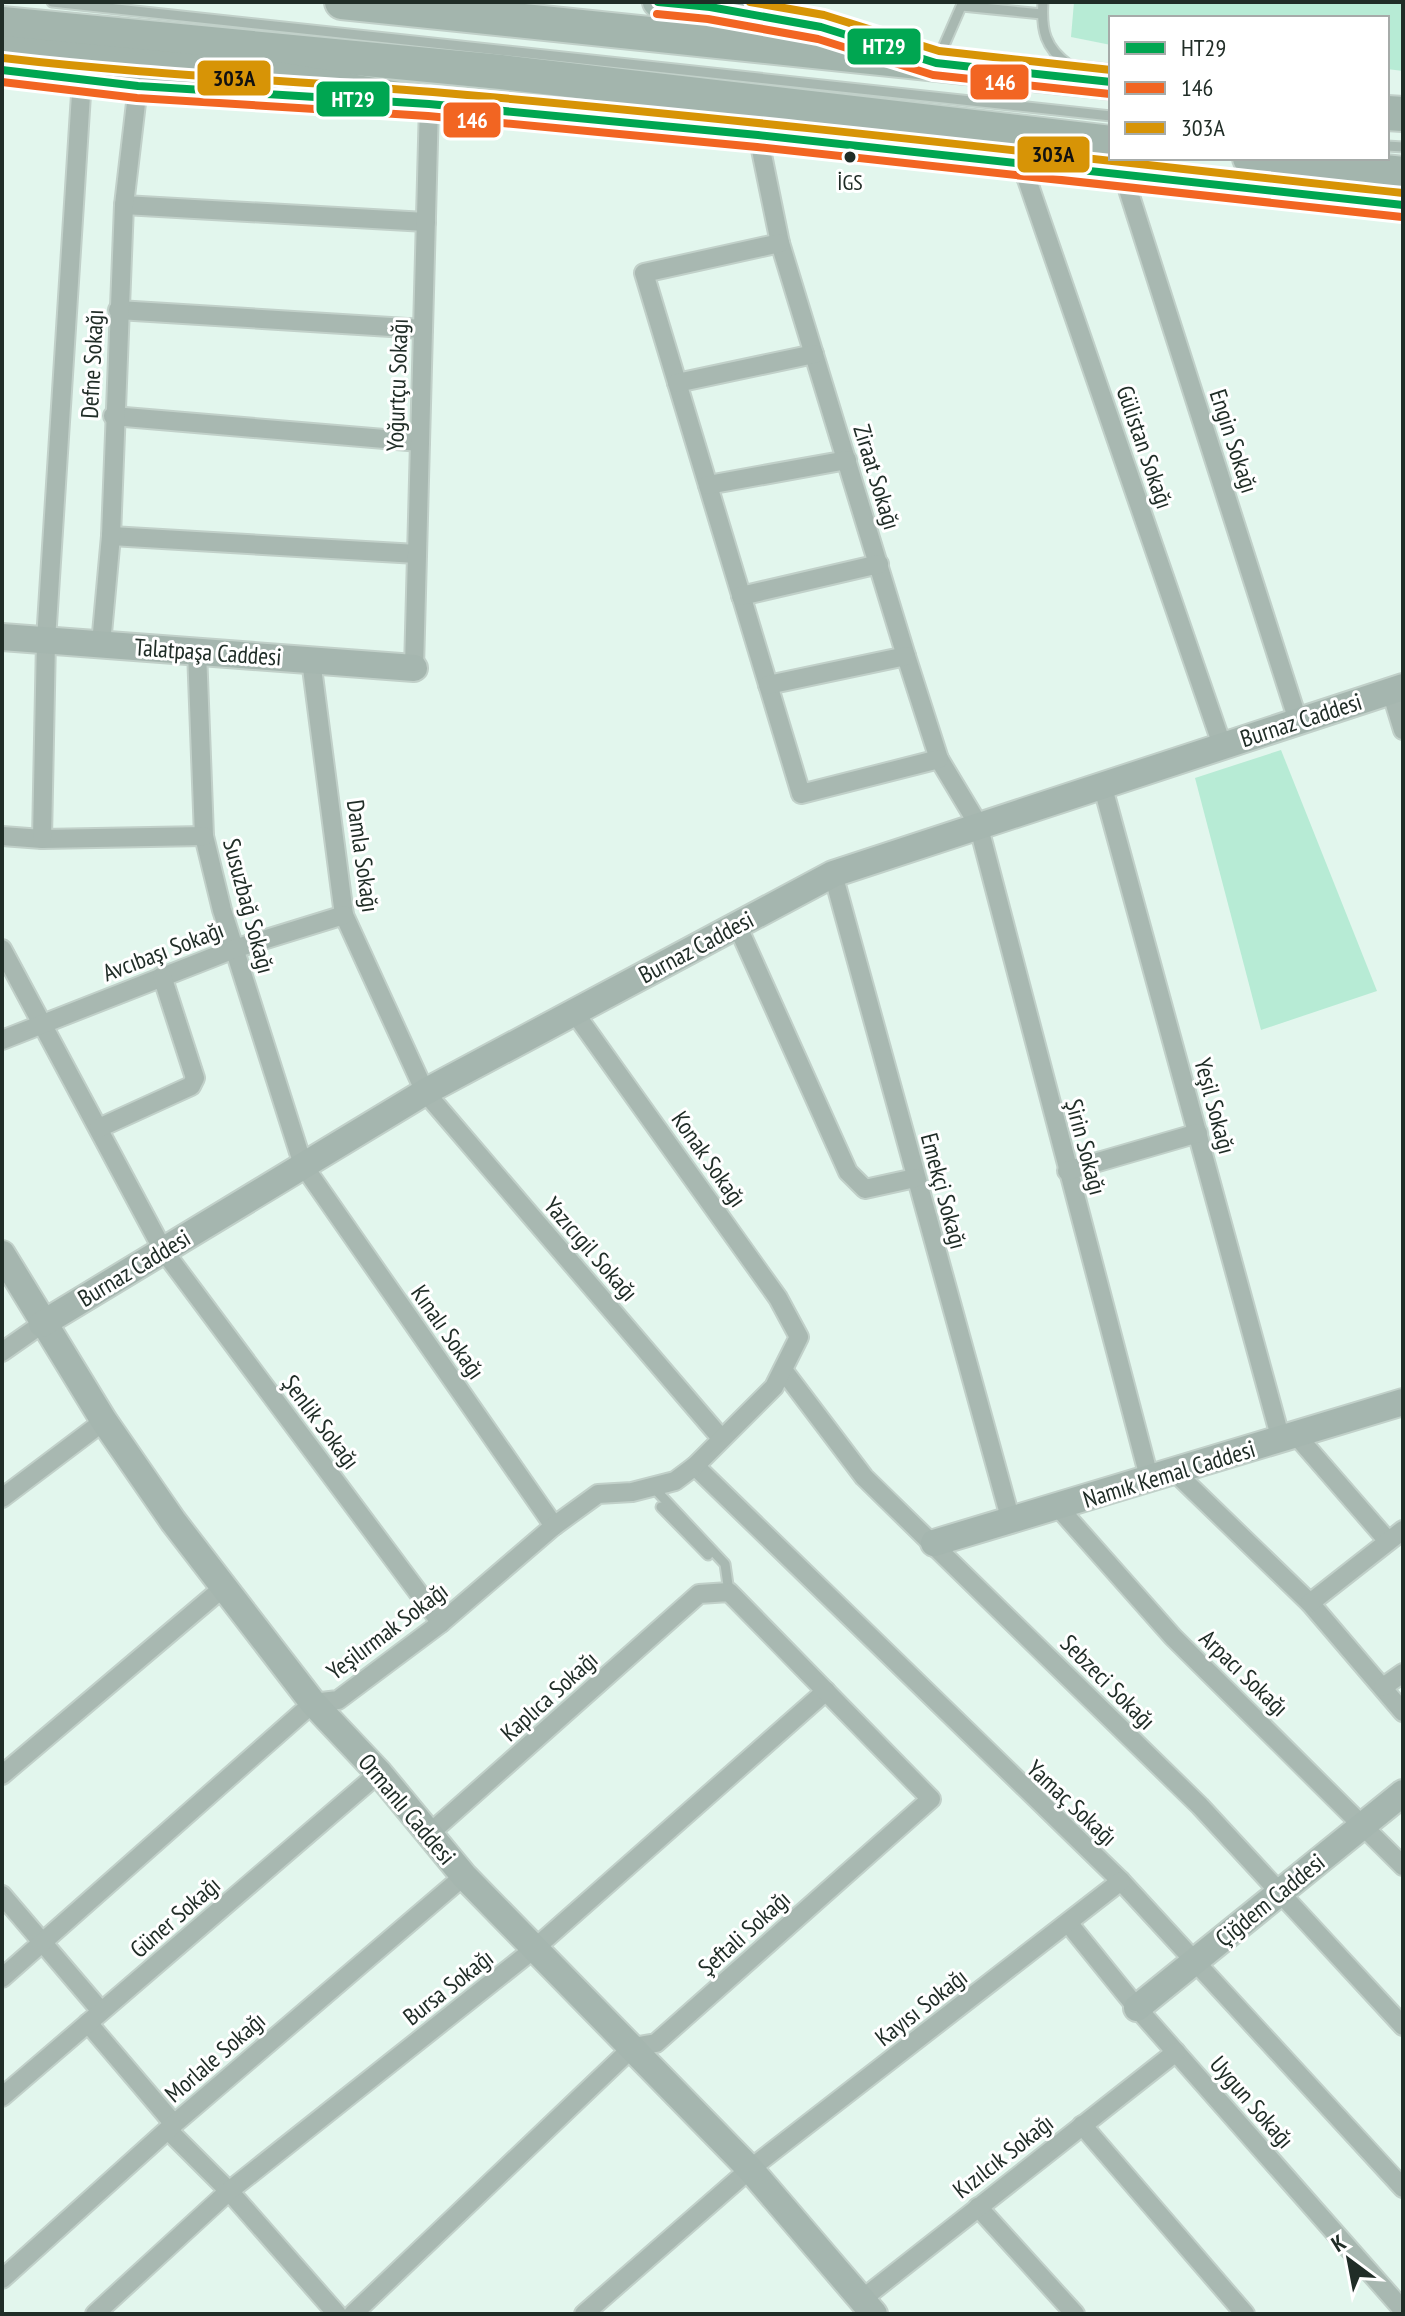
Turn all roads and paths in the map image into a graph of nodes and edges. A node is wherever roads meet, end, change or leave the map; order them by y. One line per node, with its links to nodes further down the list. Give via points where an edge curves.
1 (52, 2): 16 (lane)
2 (342, 2): 10 (highway)
3 (658, 2): 5 (main road)
4 (1043, 2): 7 (lane)
5 (710, 4): 10 (main road, via 821,27)
6 (962, 4): 7 (lane); 10 (lane)
7 (1042, 14): 13 (lane, via 1048,48)
8 (2, 24): 18 (highway, via 501,72)
9 (2, 53): 15 (highway, via 283,80)
10 (936, 63): 13 (highway)
11 (2, 70): 12 (main road)
12 (82, 79): 14 (main road); 40 (street)
13 (1101, 81)
14 (138, 86): 15 (main road); 23 (street, Defne Sokağı)
15 (429, 104): 17 (main road); 25 (street, Yoğurtçu Sokağı)
16 (1109, 116)
17 (758, 135): 20 (main road); 26 (street, Ziraat Sokağı)
18 (1109, 143)
19 (1269, 160): 21 (highway)
20 (1022, 165): 22 (main road); 50 (street, Gülistan Sokağı)
21 (1403, 174)
22 (1124, 177): 24 (main road); 48 (street, Engin Sokağı)
23 (124, 205): 25 (street); 27 (street, Defne Sokağı)
24 (1403, 205)
25 (426, 222): 28 (street, Yoğurtçu Sokağı)
26 (780, 243): 29 (street, Ziraat Sokağı); 30 (street, via 644,273)
27 (118, 310): 28 (street); 31 (street, Defne Sokağı)
28 (423, 329): 32 (street, Yoğurtçu Sokağı)
29 (814, 354): 30 (street); 33 (street, Ziraat Sokağı)
30 (677, 383): 34 (street)
31 (113, 416): 32 (street); 35 (street, Defne Sokağı)
32 (420, 442): 36 (street, Yoğurtçu Sokağı)
33 (847, 460): 34 (street); 37 (street, Ziraat Sokağı)
34 (708, 485): 38 (street)
35 (111, 536): 36 (street); 41 (street, Defne Sokağı)
36 (417, 554): 45 (street, Yoğurtçu Sokağı)
37 (879, 564): 38 (street); 43 (street, Ziraat Sokağı)
38 (741, 596): 46 (street)
39 (2, 637): 40 (main road, Talatpaşa Caddesi)
40 (46, 640): 41 (main road, Talatpaşa Caddesi); 56 (street)
41 (101, 644): 42 (main road, Talatpaşa Caddesi)
42 (197, 651): 44 (main road, Talatpaşa Caddesi); 55 (street, Susuzbağ Sokağı)
43 (906, 656): 46 (street); 51 (street, Ziraat Sokağı)
44 (311, 660): 45 (main road, Talatpaşa Caddesi); 58 (street, Damla Sokağı)
45 (414, 668)
46 (768, 685): 51 (street, via 801,794)
47 (1397, 689): 48 (main road, Burnaz Caddesi); 49 (street)
48 (1298, 721): 50 (main road, Burnaz Caddesi)
49 (1403, 730)
50 (1222, 745): 52 (main road, Burnaz Caddesi)
51 (939, 759): 53 (street, Ziraat Sokağı)
52 (1102, 784): 53 (main road, Burnaz Caddesi); 68 (street, Yeşil Sokağı)
53 (978, 824): 57 (main road, Burnaz Caddesi); 70 (street, Şirin Sokağı)
54 (2, 836): 56 (street)
55 (204, 836): 56 (street); 61 (street, Susuzbağ Sokağı)
56 (42, 839)
57 (833, 874): 59 (main road, Burnaz Caddesi); 71 (street, Emekçi Sokağı)
58 (344, 915): 61 (street, Avcıbaşı Sokağı); 66 (street, Damla Sokağı)
59 (737, 925): 63 (main road, Burnaz Caddesi); 71 (street, via 848,1172 865,1189)
60 (2, 949): 64 (street, Şenlik Sokağı)
61 (234, 949): 62 (street, Avcıbaşı Sokağı); 69 (street, Susuzbağ Sokağı)
62 (162, 976): 64 (street, Avcıbaşı Sokağı); 67 (street, via 195,1078 191,1086)
63 (574, 1012): 66 (main road, Burnaz Caddesi); 75 (street, Konak Sokağı, via 778,1298)
64 (40, 1024): 65 (street, Avcıbaşı Sokağı); 67 (street, Şenlik Sokağı)
65 (2, 1040)
66 (425, 1092): 69 (main road, Burnaz Caddesi); 80 (street, Yazıcıgil Sokağı)
67 (99, 1128): 72 (street, Şenlik Sokağı)
68 (1198, 1133): 70 (street); 81 (street, Yeşil Sokağı)
69 (303, 1165): 72 (main road, Burnaz Caddesi); 90 (street, Kınalı Sokağı)
70 (1067, 1171): 84 (street, Şirin Sokağı)
71 (915, 1178): 89 (street, Emekçi Sokağı)
72 (163, 1250): 74 (main road, Burnaz Caddesi); 98 (street, Şenlik Sokağı)
73 (2, 1254): 74 (main road, Ormanlı Caddesi)
74 (42, 1324): 76 (street); 79 (main road, Ormanlı Caddesi)
75 (799, 1337): 77 (street, Yeşilırmak Sokağı)
76 (2, 1352)
77 (783, 1370): 80 (street, Yeşilırmak Sokağı, via 774,1387); 93 (street, Sebzeci Sokağı, via 864,1477)
78 (1399, 1410): 81 (main road, Namık Kemal Caddesi)
79 (104, 1421): 86 (street); 95 (main road, Ormanlı Caddesi)
80 (721, 1438): 82 (street, Yeşilırmak Sokağı)
81 (1289, 1438): 83 (main road, Namık Kemal Caddesi); 92 (street)
82 (695, 1466): 85 (street, Yeşilırmak Sokağı, via 675,1481); 111 (street, Yamaç Sokağı)
83 (1176, 1473): 84 (main road, Namık Kemal Caddesi); 97 (street)
84 (1150, 1481): 88 (main road, Namık Kemal Caddesi)
85 (652, 1486): 90 (street, Yeşilırmak Sokağı, via 598,1494); 96 (lane, via 725,1564)
86 (2, 1498)
87 (661, 1507): 94 (lane)
88 (1058, 1507): 89 (main road, Namık Kemal Caddesi); 107 (street, Arpacı Sokağı, via 1173,1637)
89 (1011, 1521): 93 (main road, Namık Kemal Caddesi)
90 (554, 1526): 98 (street, Yeşilırmak Sokağı)
91 (1403, 1530): 92 (street)
92 (1388, 1541): 97 (street)
93 (934, 1543): 112 (street, Sebzeci Sokağı)
94 (710, 1558)
95 (224, 1587): 102 (main road, Ormanlı Caddesi); 105 (street)
96 (729, 1592): 101 (street, Şeftali Sokağı); 108 (street, Kaplıca Sokağı, via 699,1594)
97 (1310, 1603): 100 (street)
98 (441, 1623): 102 (street, Yeşilırmak Sokağı, via 338,1700)
99 (1403, 1673): 100 (street)
100 (1383, 1687): 103 (street)
101 (826, 1691): 116 (street, Bursa Sokağı); 122 (street, Şeftali Sokağı, via 931,1799 656,2043)
102 (313, 1703): 104 (main road, Ormanlı Caddesi); 115 (street, Yeşilırmak Sokağı)
103 (1403, 1712)
104 (379, 1773): 108 (main road, Ormanlı Caddesi); 120 (street, Güner Sokağı)
105 (2, 1775)
106 (1403, 1793): 107 (main road, Çiğdem Caddesi)
107 (1364, 1824): 109 (street, Arpacı Sokağı); 112 (main road, Çiğdem Caddesi)
108 (430, 1833): 110 (main road, Ormanlı Caddesi)
109 (1403, 1866)
110 (464, 1876): 116 (main road, Ormanlı Caddesi); 126 (street, Morlale Sokağı)
111 (1121, 1881): 114 (street, Kayısı Sokağı); 117 (street, Yamaç Sokağı)
112 (1280, 1892): 117 (main road, Çiğdem Caddesi); 121 (street, Sebzeci Sokağı)
113 (2, 1895): 115 (street)
114 (1069, 1924): 119 (street, Uygun Sokağı); 127 (street, Kayısı Sokağı)
115 (43, 1942): 118 (street, Yeşilırmak Sokağı); 120 (street)
116 (534, 1949): 122 (main road, Ormanlı Caddesi); 129 (street, Bursa Sokağı)
117 (1195, 1960): 119 (main road, Çiğdem Caddesi); 128 (street, Yamaç Sokağı)
118 (2, 1978)
119 (1137, 2008): 123 (street, Uygun Sokağı)
120 (95, 2017): 124 (street, Güner Sokağı); 126 (street)
121 (1403, 2026)
122 (633, 2047): 127 (main road, Ormanlı Caddesi); 136 (street, Şeftali Sokağı)
123 (1176, 2052): 125 (street, Kızılcık Sokağı); 133 (street, Uygun Sokağı)
124 (2, 2097)
125 (1082, 2125): 130 (street, Kızılcık Sokağı); 139 (street)
126 (171, 2127): 129 (street); 131 (street, Morlale Sokağı)
127 (750, 2169): 132 (main road, Ormanlı Caddesi); 137 (street, Kayısı Sokağı)
128 (1403, 2188)
129 (229, 2191): 134 (street, Bursa Sokağı); 135 (street)
130 (978, 2207): 132 (street, Kızılcık Sokağı); 138 (street)
131 (2, 2279)
132 (868, 2307)
133 (1403, 2310)
134 (95, 2314)
135 (337, 2314)
136 (353, 2314)
137 (584, 2314)
138 (1075, 2314)
139 (1245, 2314)

